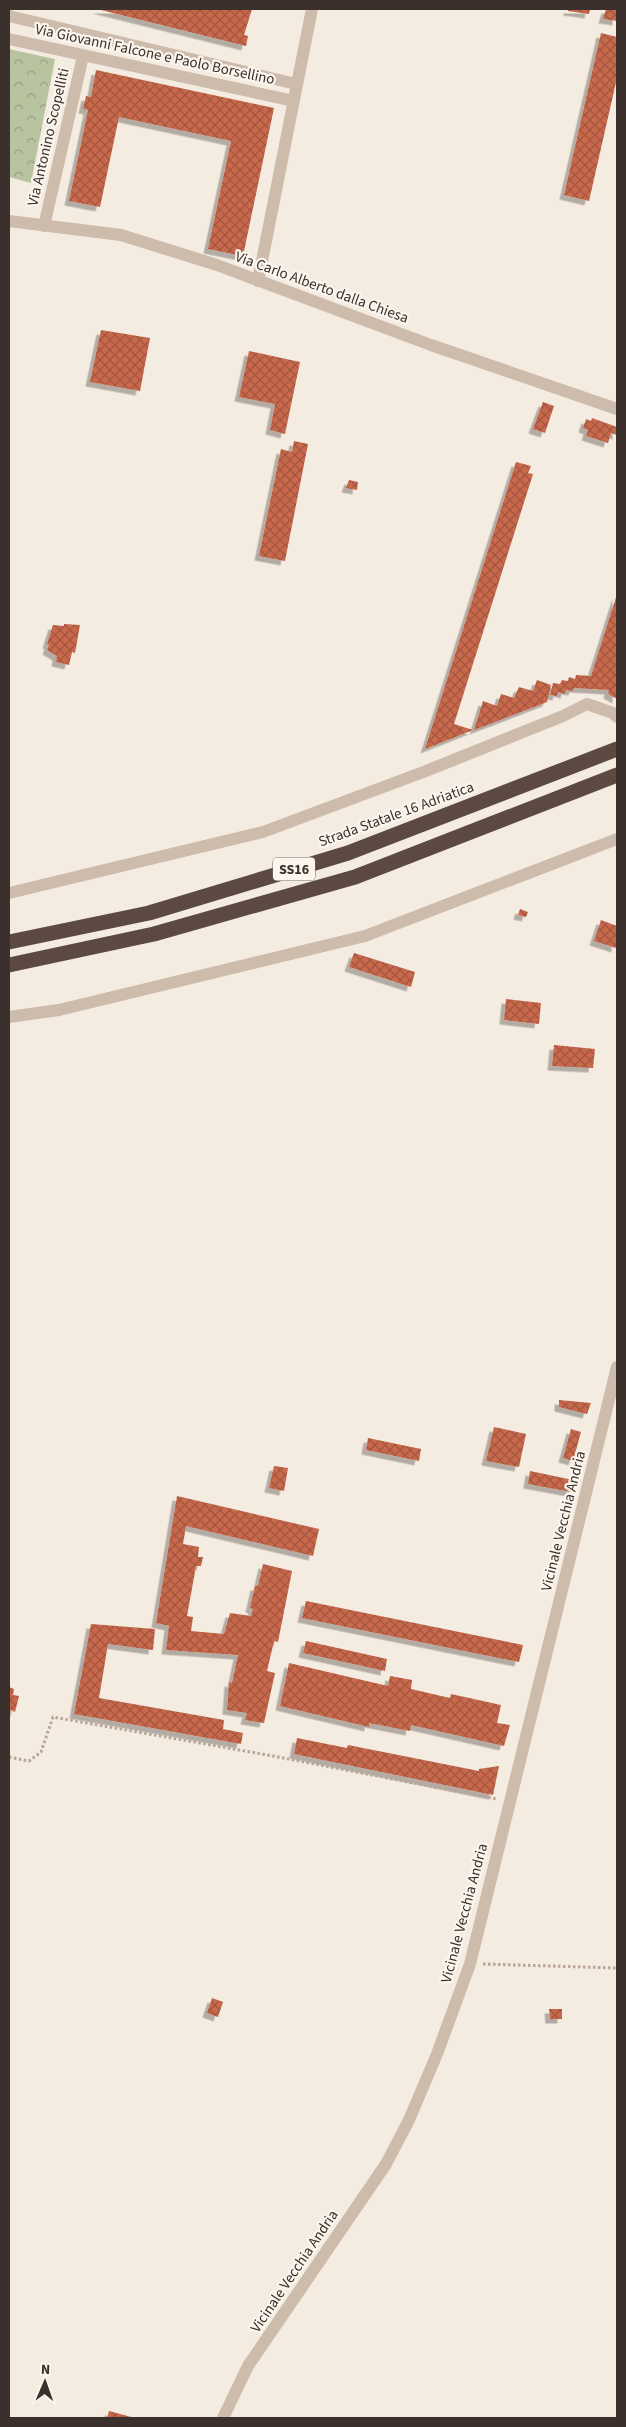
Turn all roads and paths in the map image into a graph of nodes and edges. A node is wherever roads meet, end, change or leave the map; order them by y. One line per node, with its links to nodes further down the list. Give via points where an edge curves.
1 (312, 9): 5 (street)
2 (9, 16): 5 (street, Via Giovanni Falcone e Paolo Borsellino)
3 (9, 39): 4 (street, Via Giovanni Falcone e Paolo Borsellino)
4 (83, 56): 6 (street, Via Giovanni Falcone e Paolo Borsellino); 8 (street, Via Antonino Scopelliti)
5 (296, 84): 6 (street)
6 (294, 101): 9 (street)
7 (9, 221): 8 (street, Via Carlo Alberto dalla Chiesa)
8 (44, 226): 9 (street, Via Carlo Alberto dalla Chiesa, via 121,235)
9 (258, 281): 10 (street, Via Carlo Alberto dalla Chiesa)
10 (617, 409)
11 (617, 717): 15 (street, via 587,704 426,771 263,832)
12 (617, 749): 16 (highway, Strada Statale 16 Adriatica / SS16, via 348,853 149,913)
13 (617, 775): 17 (highway, SS16, via 355,876 154,934)
14 (617, 839): 18 (street, via 365,936 59,1010)
15 (9, 893)
16 (9, 942)
17 (9, 965)
18 (9, 1017)
19 (617, 1367): 21 (street, Vicinale Vecchia Andria)
20 (9, 1757): 21 (path, via 28,1761 41,1752 53,1717)
21 (509, 1801): 22 (street, Vicinale Vecchia Andria)
22 (470, 1964): 23 (path); 24 (street, Vicinale Vecchia Andria, via 437,2054 386,2164 248,2366)
23 (617, 1968)
24 (223, 2418)

